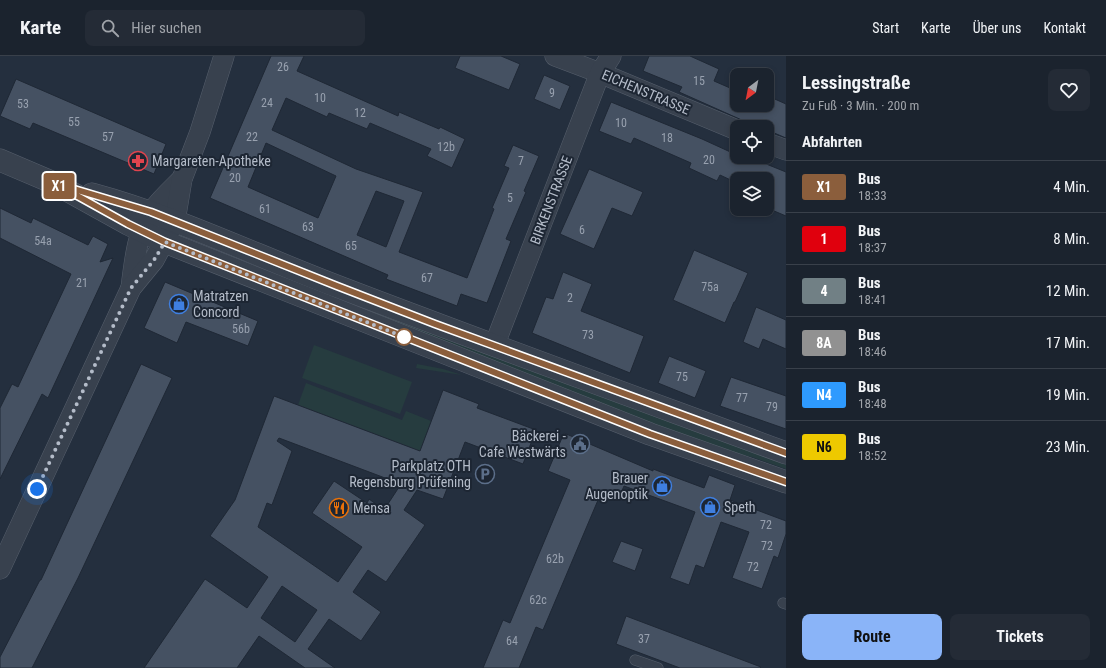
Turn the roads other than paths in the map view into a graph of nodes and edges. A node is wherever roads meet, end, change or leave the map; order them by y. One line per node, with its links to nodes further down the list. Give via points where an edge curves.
1 (224, 56): 9 (street)
2 (555, 56): 4 (street, EICHENSTRASSE)
3 (611, 56): 4 (street, BIRKENSTRASSE)
4 (600, 73): 5 (street, EICHENSTRASSE); 16 (street, BIRKENSTRASSE)
5 (730, 127)
6 (774, 145): 7 (street)
7 (786, 150)
8 (0, 160): 10 (street)
9 (182, 179): 11 (street); 12 (street)
10 (54, 183): 11 (street); 13 (street)
11 (151, 212): 12 (street); 13 (street)
12 (175, 221): 14 (street); 16 (street)
13 (142, 231): 14 (street); 15 (street)
14 (165, 242): 15 (street); 18 (street, via 650,434)
15 (131, 288): 19 (street)
16 (494, 346): 17 (street)
17 (786, 453)
18 (786, 482)
19 (0, 568)
20 (635, 660): 21 (lane)
21 (658, 668)

